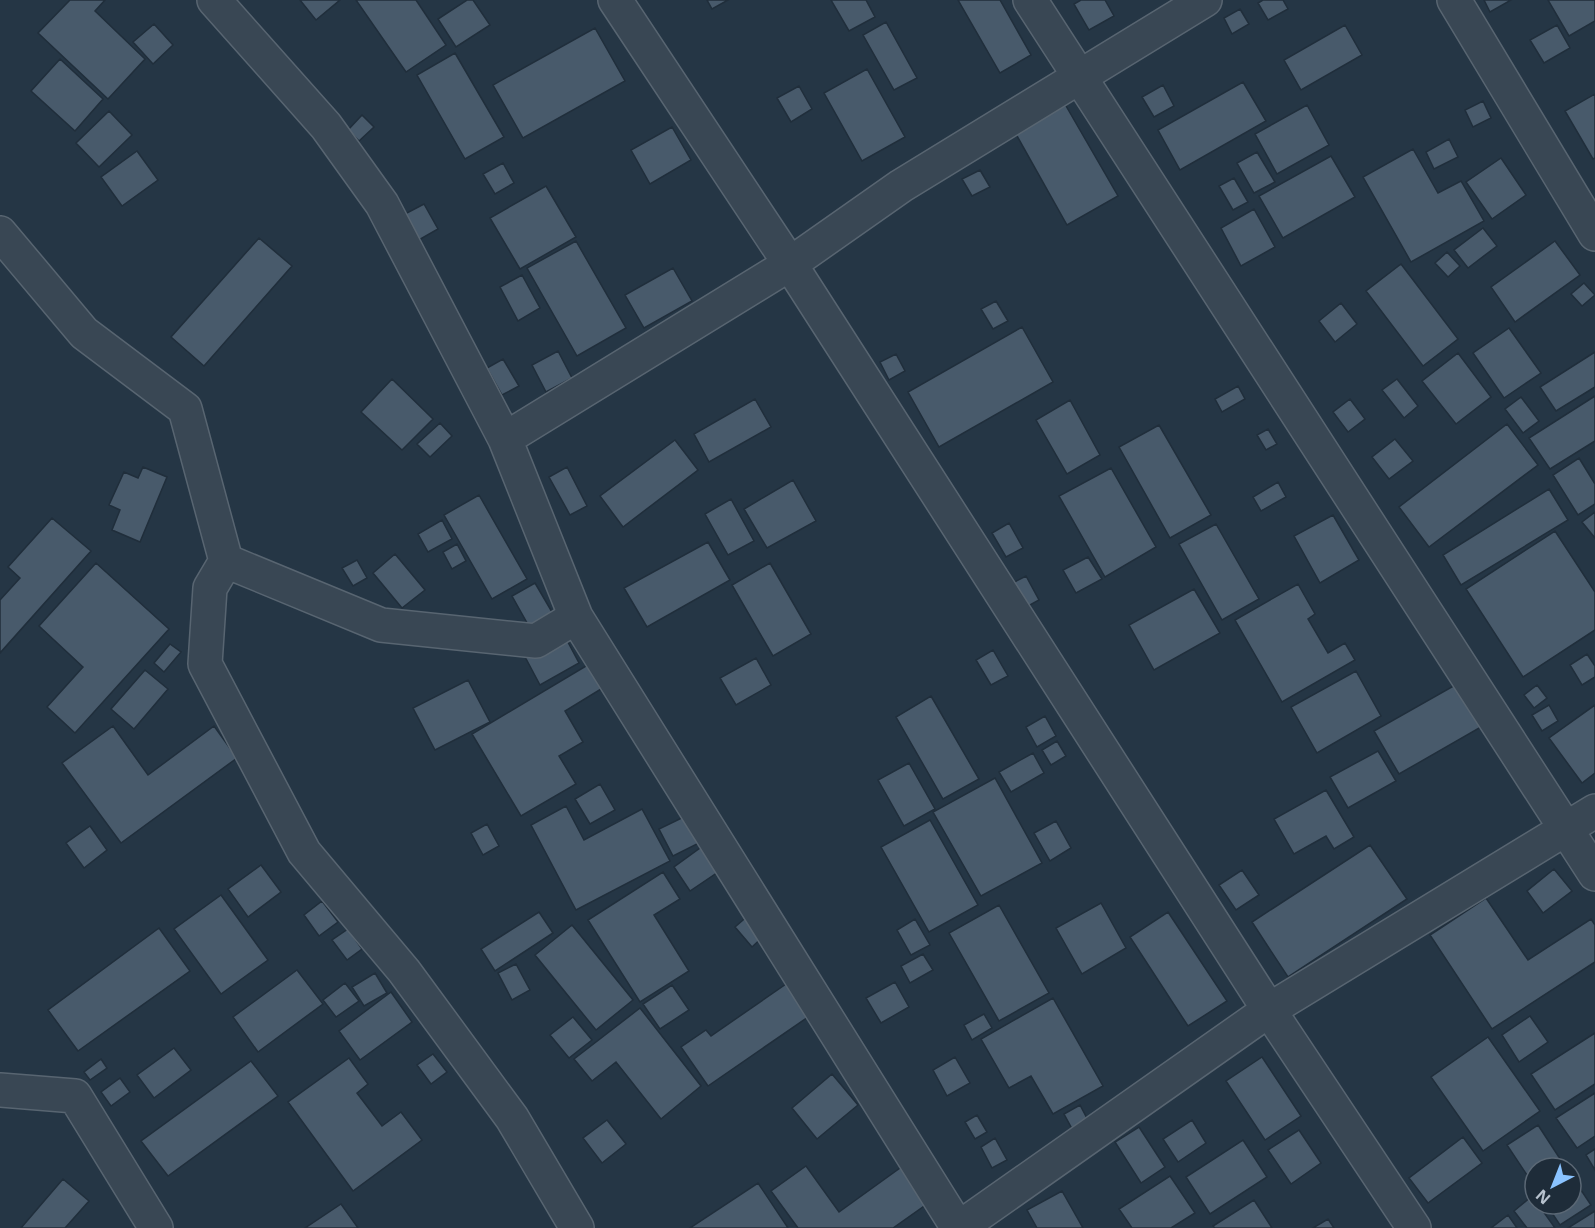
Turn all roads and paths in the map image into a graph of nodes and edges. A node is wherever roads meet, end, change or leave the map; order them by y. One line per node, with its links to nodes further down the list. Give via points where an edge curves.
1 (214, 0): 10 (street, via 327,126 382,204)
2 (615, 0): 9 (street)
3 (1030, 0): 6 (street)
4 (1205, 0): 6 (street)
5 (1454, 0): 8 (street)
6 (1080, 77): 9 (street, via 901,186); 14 (street)
7 (0, 233): 11 (street, via 84,333 184,409)
8 (1595, 234)
9 (790, 264): 10 (street); 16 (street)
10 (505, 439): 12 (street)
11 (226, 561): 12 (street, via 381,626 536,641); 19 (street, via 210,588 205,664 298,842 404,971 512,1118)
12 (576, 617): 20 (street)
13 (1595, 811): 14 (street)
14 (1565, 829): 15 (street); 16 (street)
15 (1595, 874)
16 (1269, 1010): 20 (street); 21 (street)
17 (0, 1090): 18 (street, via 75,1096)
18 (156, 1228)
19 (577, 1228)
20 (959, 1228)
21 (1414, 1228)

